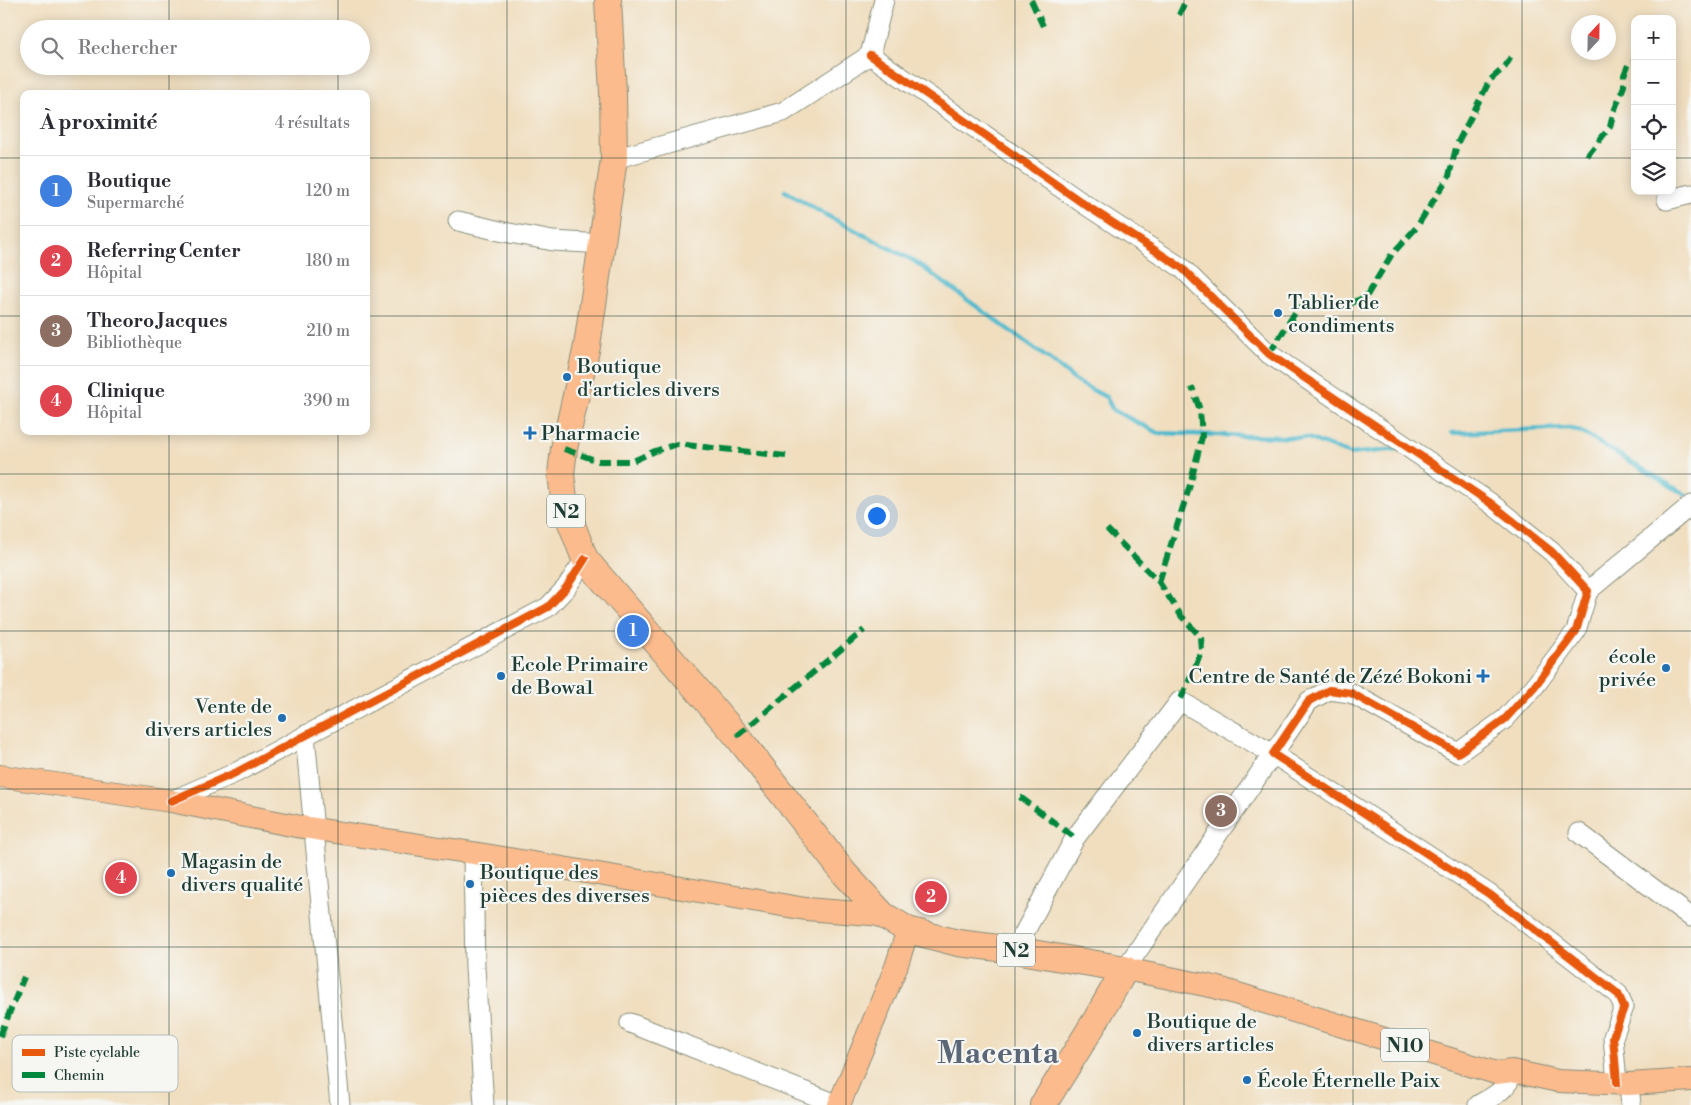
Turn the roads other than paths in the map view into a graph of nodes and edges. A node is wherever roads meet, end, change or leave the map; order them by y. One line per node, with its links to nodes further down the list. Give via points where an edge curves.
1 (608, 0): 4 (highway, N2)
2 (884, 0): 3 (street)
3 (870, 55): 4 (street, via 783,112); 11 (street, via 1182,268 1269,354 1489,502 1552,552)
4 (614, 159): 8 (highway, N2)
5 (1691, 194): 6 (street)
6 (1667, 200)
7 (458, 221): 8 (street, via 553,241)
8 (603, 244): 10 (highway, N2, via 587,346 561,474 565,507)
9 (1691, 505): 11 (street)
10 (585, 558): 12 (street, via 566,588 548,607); 19 (highway, N2, via 737,736 844,873)
11 (1588, 591): 13 (street, via 1576,631 1534,687 1505,719 1458,753 1351,693 1329,690 1309,701)
12 (305, 735): 15 (street, via 235,773); 16 (street)
13 (1273, 754): 22 (street, via 1180,701 1075,838); 23 (street); 27 (street, via 1489,894 1618,994 1624,1007 1613,1037)
14 (0, 776): 15 (main road)
15 (171, 801): 16 (main road)
16 (313, 828): 18 (main road); 28 (street)
17 (1579, 833): 20 (street)
18 (473, 853): 19 (main road, via 806,908); 29 (street, via 475,968)
19 (883, 915): 21 (highway, N2)
20 (1691, 917)
21 (908, 930): 22 (highway, N2, via 958,943); 30 (main road)
22 (1015, 950): 23 (highway, N2)
23 (1125, 969): 25 (main road, N10, via 1215,987 1496,1073); 31 (highway)
24 (630, 1023): 30 (street)
25 (1512, 1071): 27 (main road, N10); 32 (street, via 1512,1078 1496,1096)
26 (1691, 1080): 27 (main road, N10)
27 (1626, 1090)
28 (340, 1105)
29 (484, 1105)
30 (839, 1105)
31 (1043, 1105)
32 (1478, 1105)

